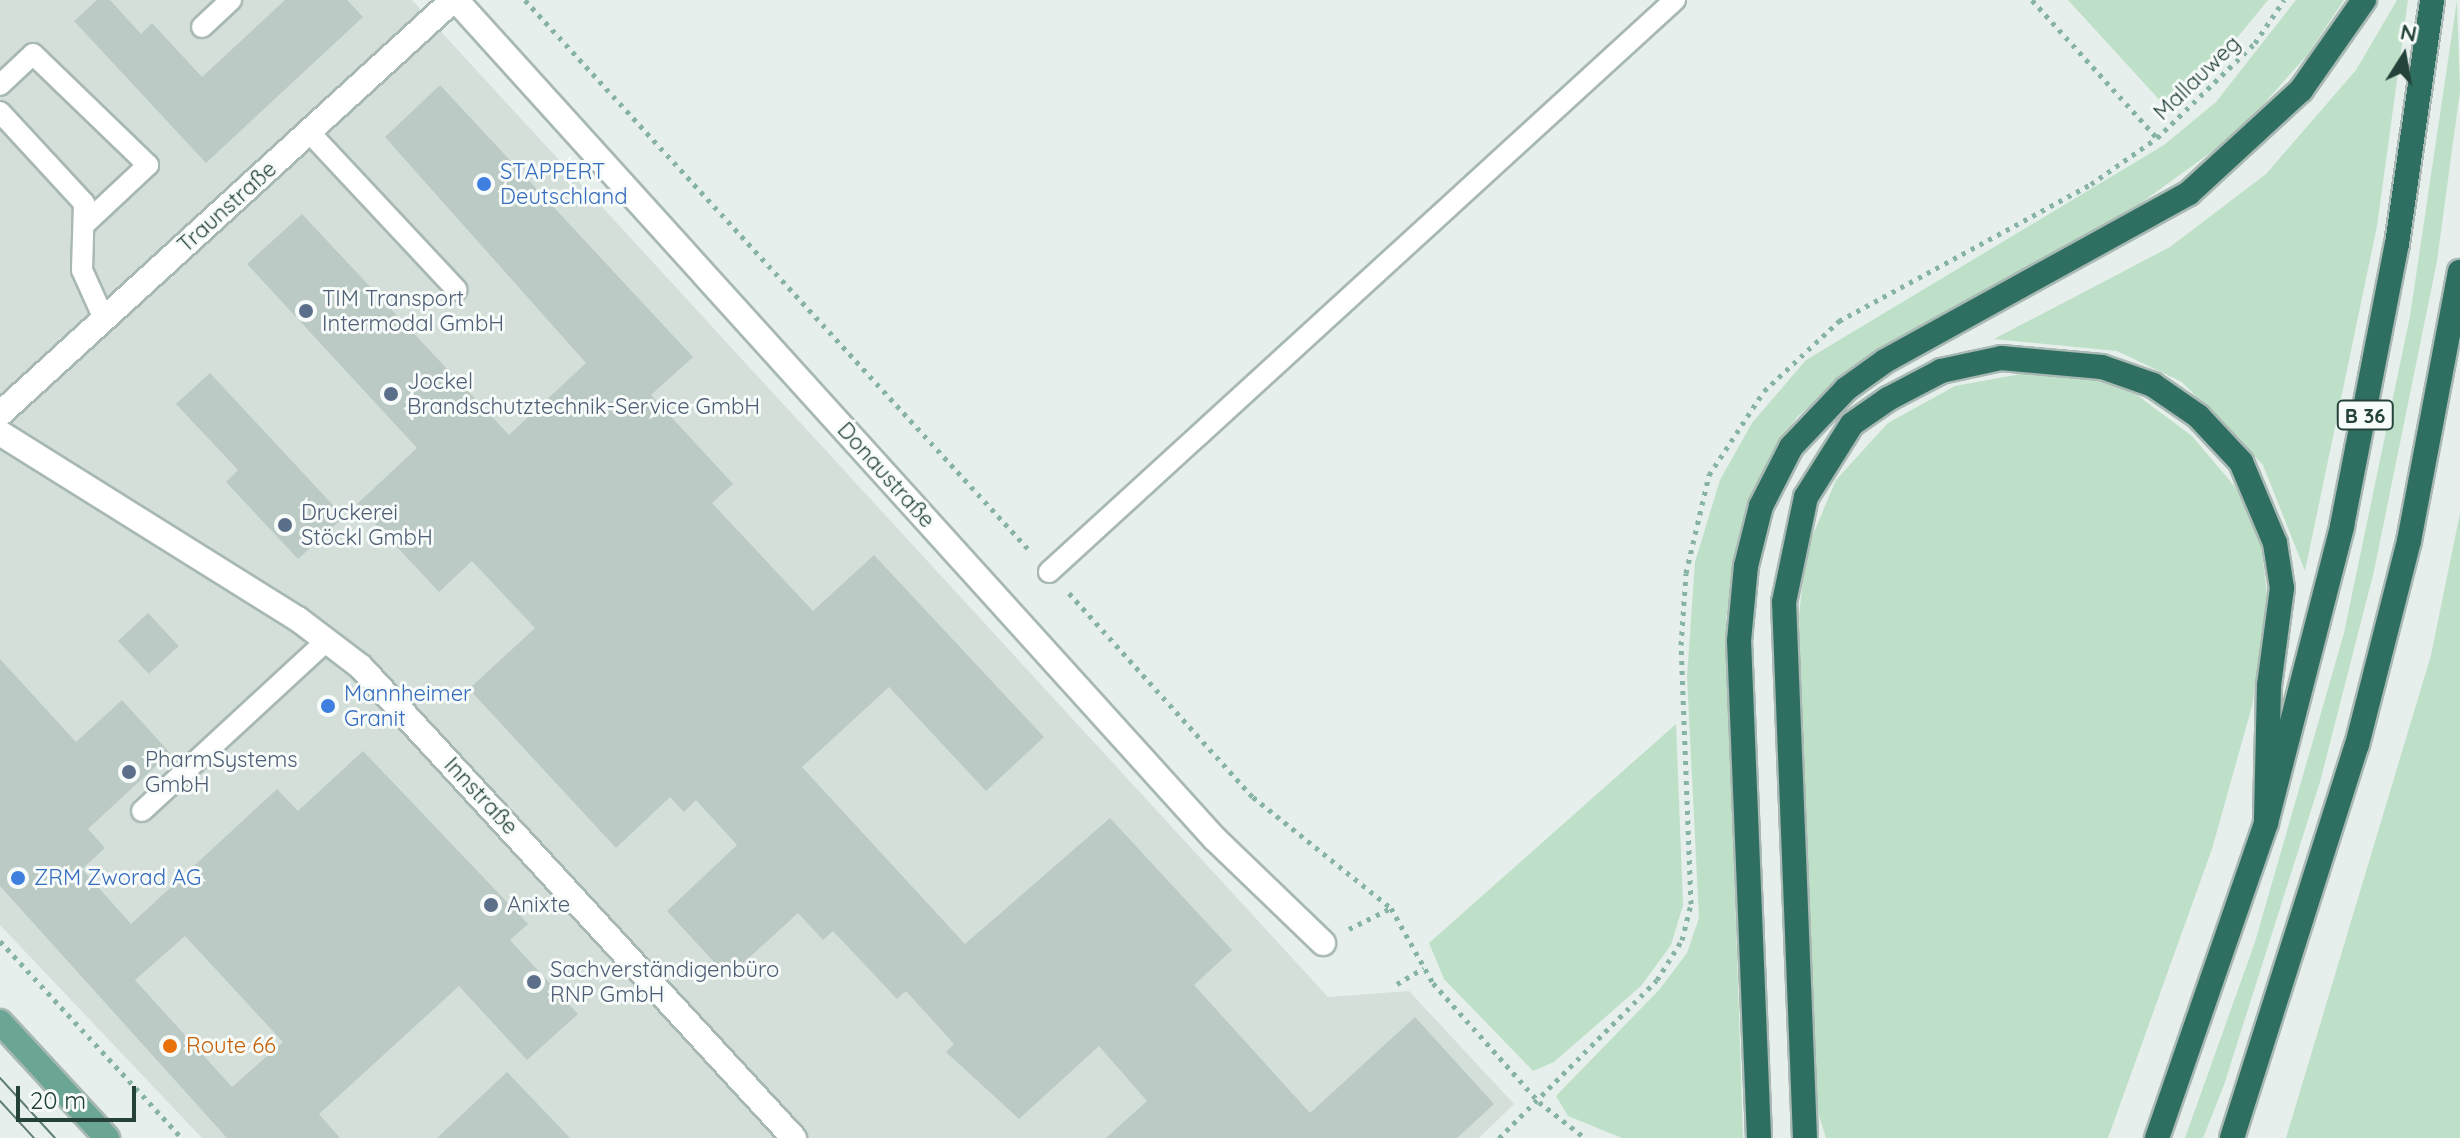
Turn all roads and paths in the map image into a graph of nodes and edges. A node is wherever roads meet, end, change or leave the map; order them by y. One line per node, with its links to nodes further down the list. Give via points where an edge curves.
1 (231, 0): 9 (lane)
2 (454, 0): 12 (street, Traunstraße); 25 (street, Donaustraße, via 1215,839)
3 (525, 0): 19 (path)
4 (1675, 0): 19 (lane)
5 (2032, 0): 6 (path, Mallauweg, via 2157,138 2255,43)
6 (2284, 0)
7 (2364, 0): 35 (highway, via 2301,90 2189,193 1885,361 1846,389 1791,447 1761,506 1740,628)
8 (2432, 0): 22 (highway, B 36, via 2372,385)
9 (202, 27)
10 (0, 85): 13 (lane, via 33,54 148,165)
11 (0, 112): 13 (lane, via 84,203)
12 (309, 132): 15 (lane); 16 (street, Traunstraße)
13 (87, 222): 16 (lane, via 82,270)
14 (2460, 272): 38 (highway, via 2409,541 2357,745)
15 (457, 290)
16 (104, 319): 17 (street, Traunstraße)
17 (0, 414)
18 (0, 433): 20 (street, Innstraße)
19 (1049, 572): 23 (path, via 1253,797)
20 (327, 640): 21 (lane); 32 (street, Innstraße, via 388,696)
21 (142, 811)
22 (2266, 823): 36 (highway, via 2269,686 2282,588 2266,515 2241,462 2198,416 2153,385 2102,367 2001,358 1941,371 1888,399 1852,424 1806,497 1784,602); 37 (highway, B 36)
23 (1391, 908): 25 (path); 26 (path)
24 (0, 941): 31 (path)
25 (1323, 943)
26 (1424, 968): 27 (path); 29 (path)
27 (1397, 984)
28 (0, 1022): 30 (main road)
29 (1539, 1102): 33 (path); 34 (path)
30 (107, 1138)
31 (182, 1138)
32 (794, 1138)
33 (1499, 1138)
34 (1585, 1138)
35 (1759, 1138)
36 (1805, 1138)
37 (2157, 1138)
38 (2232, 1138)

